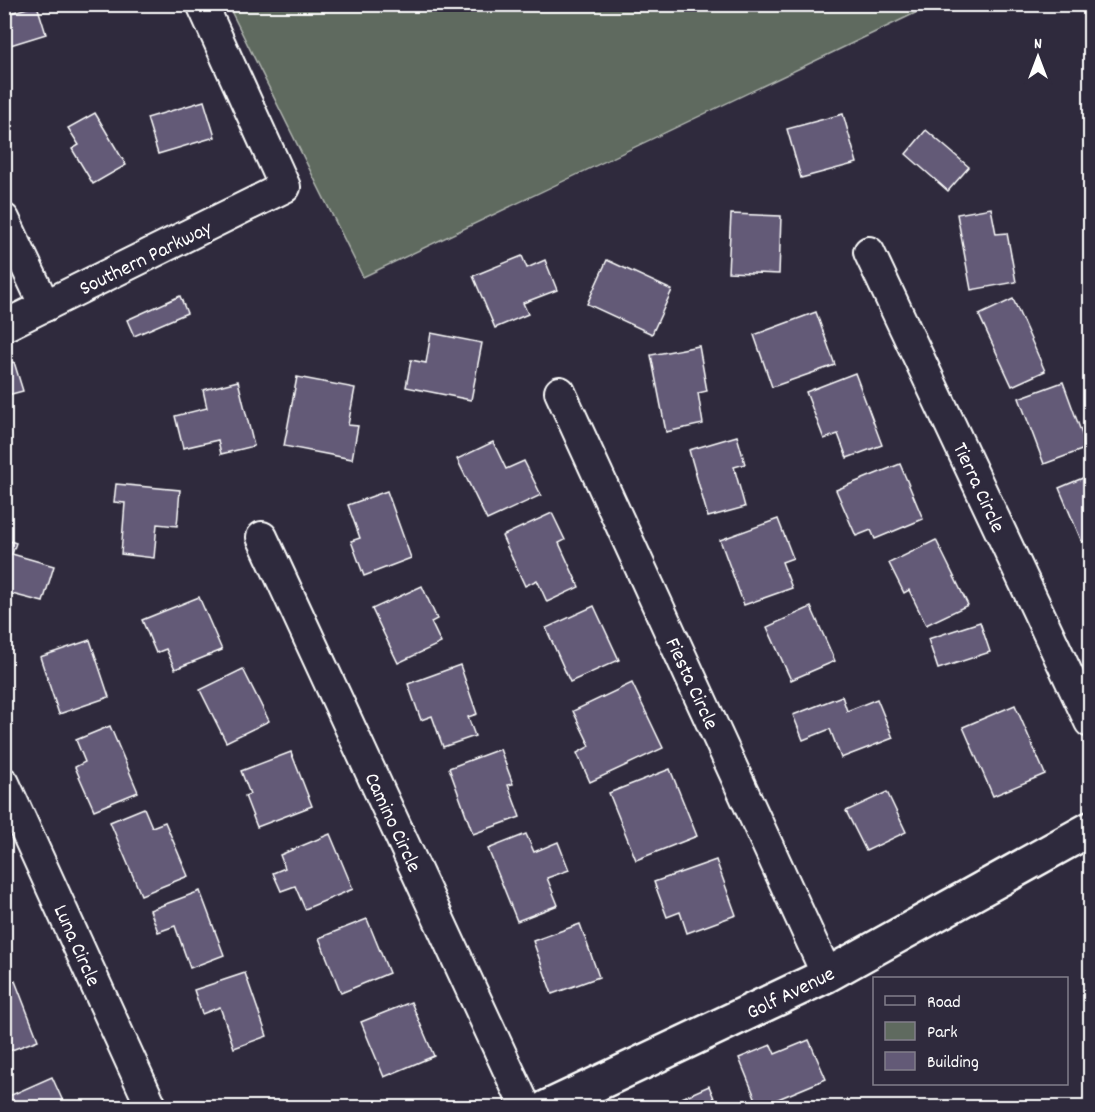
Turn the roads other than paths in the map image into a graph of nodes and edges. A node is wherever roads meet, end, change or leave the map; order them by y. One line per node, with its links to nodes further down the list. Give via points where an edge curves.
1 (202, 4): 4 (street, Southern Parkway, via 285,188)
2 (4, 219): 4 (street)
3 (869, 252): 8 (street, Tierra Circle)
4 (45, 306): 5 (street, Southern Parkway)
5 (4, 326)
6 (560, 392): 11 (street, Fiesta Circle)
7 (262, 537): 12 (street, Camino Circle)
8 (1090, 722)
9 (4, 783): 13 (street, Luna Circle)
10 (1090, 829): 11 (street, Golf Avenue)
11 (827, 975): 12 (street, Golf Avenue)
12 (547, 1106)
13 (152, 1107)

